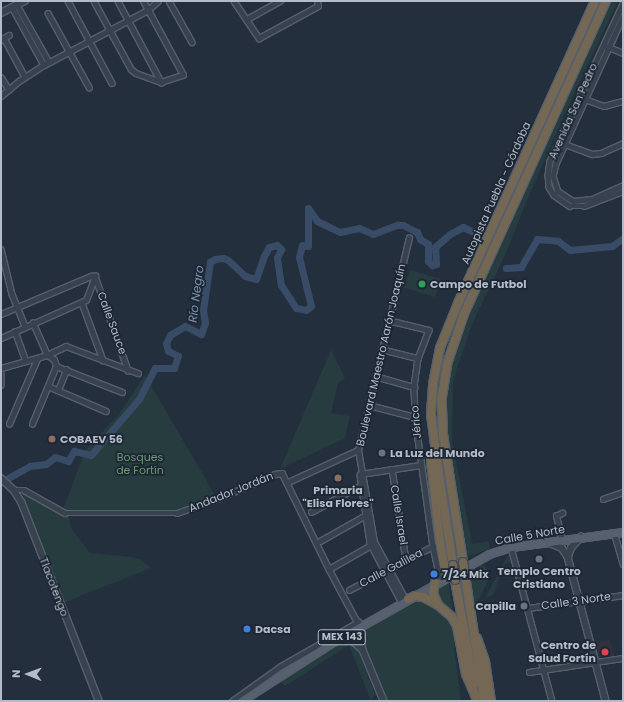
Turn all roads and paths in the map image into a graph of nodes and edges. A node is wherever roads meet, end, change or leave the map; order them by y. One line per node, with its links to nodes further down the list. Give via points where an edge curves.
1 (25, 1): 14 (street)
2 (68, 1): 24 (street)
3 (94, 1): 21 (street)
4 (118, 1): 20 (street)
5 (143, 1): 15 (street)
6 (158, 1): 15 (street)
7 (169, 1): 25 (street)
8 (234, 1): 19 (street)
9 (280, 1): 19 (street)
10 (316, 1): 19 (street, via 318,6 259,38)
11 (595, 1): 80 (highway, Autopista Puebla - Córdoba, via 449,323 437,361)
12 (606, 1): 119 (highway, Autopista Puebla - Córdoba, bridge, via 464,314 448,358 442,397 442,435)
13 (623, 4): 26 (street, Avenida San Pedro)
14 (15, 6): 16 (street); 30 (street); 31 (street)
15 (148, 10): 20 (street); 34 (street, via 183,75)
16 (1, 13)
17 (48, 13): 28 (street)
18 (623, 17): 27 (street, Avenida San Pedro)
19 (247, 19)
20 (128, 20): 21 (street); 34 (street)
21 (109, 30): 24 (street); 34 (street, via 132,69 136,73)
22 (9, 35): 23 (street)
23 (3, 39): 33 (street)
24 (88, 41): 28 (street); 35 (street)
25 (192, 42)
26 (603, 44): 27 (street); 39 (street, Avenida San Pedro)
27 (608, 47): 29 (street); 40 (street, Avenida San Pedro)
28 (69, 51): 30 (street); 36 (street)
29 (623, 53)
30 (49, 62): 31 (street)
31 (44, 65): 33 (street)
32 (1, 76): 37 (street)
33 (25, 77): 37 (street)
34 (161, 82)
35 (112, 84)
36 (88, 87)
37 (8, 90): 38 (street)
38 (1, 96)
39 (579, 97): 40 (street); 42 (street, Avenida San Pedro)
40 (584, 99): 41 (street, via 604,106); 44 (street, Avenida San Pedro)
41 (623, 101)
42 (559, 142): 44 (street); 46 (street, Avenida San Pedro, via 550,161 548,175 551,191 557,199 570,206 584,206)
43 (623, 143): 44 (street, via 601,153 592,154)
44 (565, 144): 45 (street, Avenida San Pedro, via 553,176 558,191 567,198 584,201)
45 (623, 185)
46 (623, 191)
47 (409, 238): 55 (street, Boulevard Maestro Aarón Joaquín)
48 (1, 251): 49 (street)
49 (7, 273): 50 (street); 53 (street)
50 (1, 274)
51 (95, 276): 52 (street, via 86,300); 53 (street); 69 (street, Calle Sauce)
52 (82, 303): 56 (street); 64 (street)
53 (17, 307): 54 (street); 57 (street)
54 (1, 314)
55 (388, 320): 60 (street, Boulevard Maestro Aarón Joaquín); 62 (street, Jérico, via 429,330)
56 (33, 323): 57 (street); 61 (street)
57 (25, 327): 58 (street)
58 (15, 331): 59 (street); 65 (street)
59 (1, 338)
60 (382, 349): 62 (street); 72 (street, Boulevard Maestro Aarón Joaquín)
61 (48, 355): 63 (street); 64 (street, via 66,346); 66 (street)
62 (418, 358): 75 (street, Jérico)
63 (37, 359): 65 (street); 82 (street)
64 (103, 360): 69 (street)
65 (26, 361): 67 (street)
66 (56, 366): 68 (street); 74 (street)
67 (1, 368)
68 (66, 370): 76 (street); 77 (street)
69 (128, 370): 71 (street)
70 (1, 373): 73 (street)
71 (138, 373)
72 (375, 376): 75 (street); 78 (street, Boulevard Maestro Aarón Joaquín)
73 (1, 385)
74 (48, 386): 76 (street); 83 (street)
75 (414, 387): 81 (street, Jérico)
76 (58, 390): 79 (street)
77 (122, 392)
78 (369, 405): 81 (street); 84 (street, Boulevard Maestro Aarón Joaquín)
79 (106, 411)
80 (431, 414): 111 (highway, via 431,455); 126 (highway, Autopista Puebla - Córdoba, bridge, via 455,580)
81 (415, 417): 85 (street, Jérico)
82 (9, 424)
83 (32, 424)
84 (358, 450): 87 (street, Boulevard Maestro Aarón Joaquín); 89 (street)
85 (420, 465): 86 (street); 104 (street, Jérico)
86 (392, 469): 87 (street); 107 (street, Calle Israel)
87 (361, 473): 90 (street, Boulevard Maestro Aarón Joaquín)
88 (1, 478): 91 (street, Tlacotengo)
89 (288, 482): 91 (street, Andador Jordán, via 282,473 278,473 177,513 65,513 24,490); 109 (street, Andador Jordán)
90 (363, 484): 94 (street); 96 (street, Boulevard Maestro Aarón Joaquín)
91 (14, 490): 127 (street, Tlacotengo, via 22,503)
92 (623, 492): 93 (street)
93 (603, 499)
94 (312, 512)
95 (562, 513): 100 (street, via 556,516)
96 (367, 514): 101 (street); 103 (street, Boulevard Maestro Aarón Joaquín)
97 (614, 532): 98 (main road, Calle 5 Norte / MEX 143); 99 (main road, Calle 5 Norte / MEX 143); 108 (street)
98 (623, 532)
99 (582, 537): 100 (main road, Calle 5 Norte / MEX 143); 106 (street, via 571,548)
100 (562, 540): 102 (main road, Calle 5 Norte / MEX 143)
101 (320, 541)
102 (548, 542): 105 (main road, Calle 5 Norte / MEX 143); 106 (street, via 562,548)
103 (373, 544): 109 (street); 110 (street, Boulevard Maestro Aarón Joaquín)
104 (433, 546): 107 (street, Calle Galilea); 111 (street, Jérico)
105 (511, 547): 111 (main road, Calle 5 Norte / MEX 143, via 489,554); 117 (street)
106 (568, 557): 115 (street)
107 (406, 560): 110 (street, Calle Galilea)
108 (623, 564)
109 (329, 569): 118 (street, Andador Jordán)
110 (387, 570): 112 (street, Calle Galilea); 114 (street, Boulevard Maestro Aarón Joaquín)
111 (440, 580): 114 (main road, MEX 143); 116 (highway, via 433,593)
112 (349, 590)
113 (623, 595): 115 (street, Calle 3 Norte)
114 (405, 601): 116 (highway, via 415,596); 118 (main road, MEX 143)
115 (579, 601): 117 (street, Calle 3 Norte); 123 (street)
116 (438, 605): 126 (highway, via 456,626 466,674)
117 (528, 608): 124 (street)
118 (359, 624): 120 (main road, MEX 143); 121 (street); 128 (street, via 281,666)
119 (473, 630): 126 (highway, Autopista Puebla - Córdoba); 131 (highway, via 485,661)
120 (333, 642): 121 (street, via 347,638 357,643); 129 (main road, MEX 143)
121 (362, 650): 130 (street)
122 (623, 658): 123 (street)
123 (596, 662): 124 (street); 133 (street)
124 (544, 670): 125 (street); 132 (street)
125 (529, 672)
126 (479, 700)
127 (99, 701)
128 (232, 701)
129 (241, 701)
130 (384, 701)
131 (491, 701)
132 (552, 701)
133 (606, 701)

